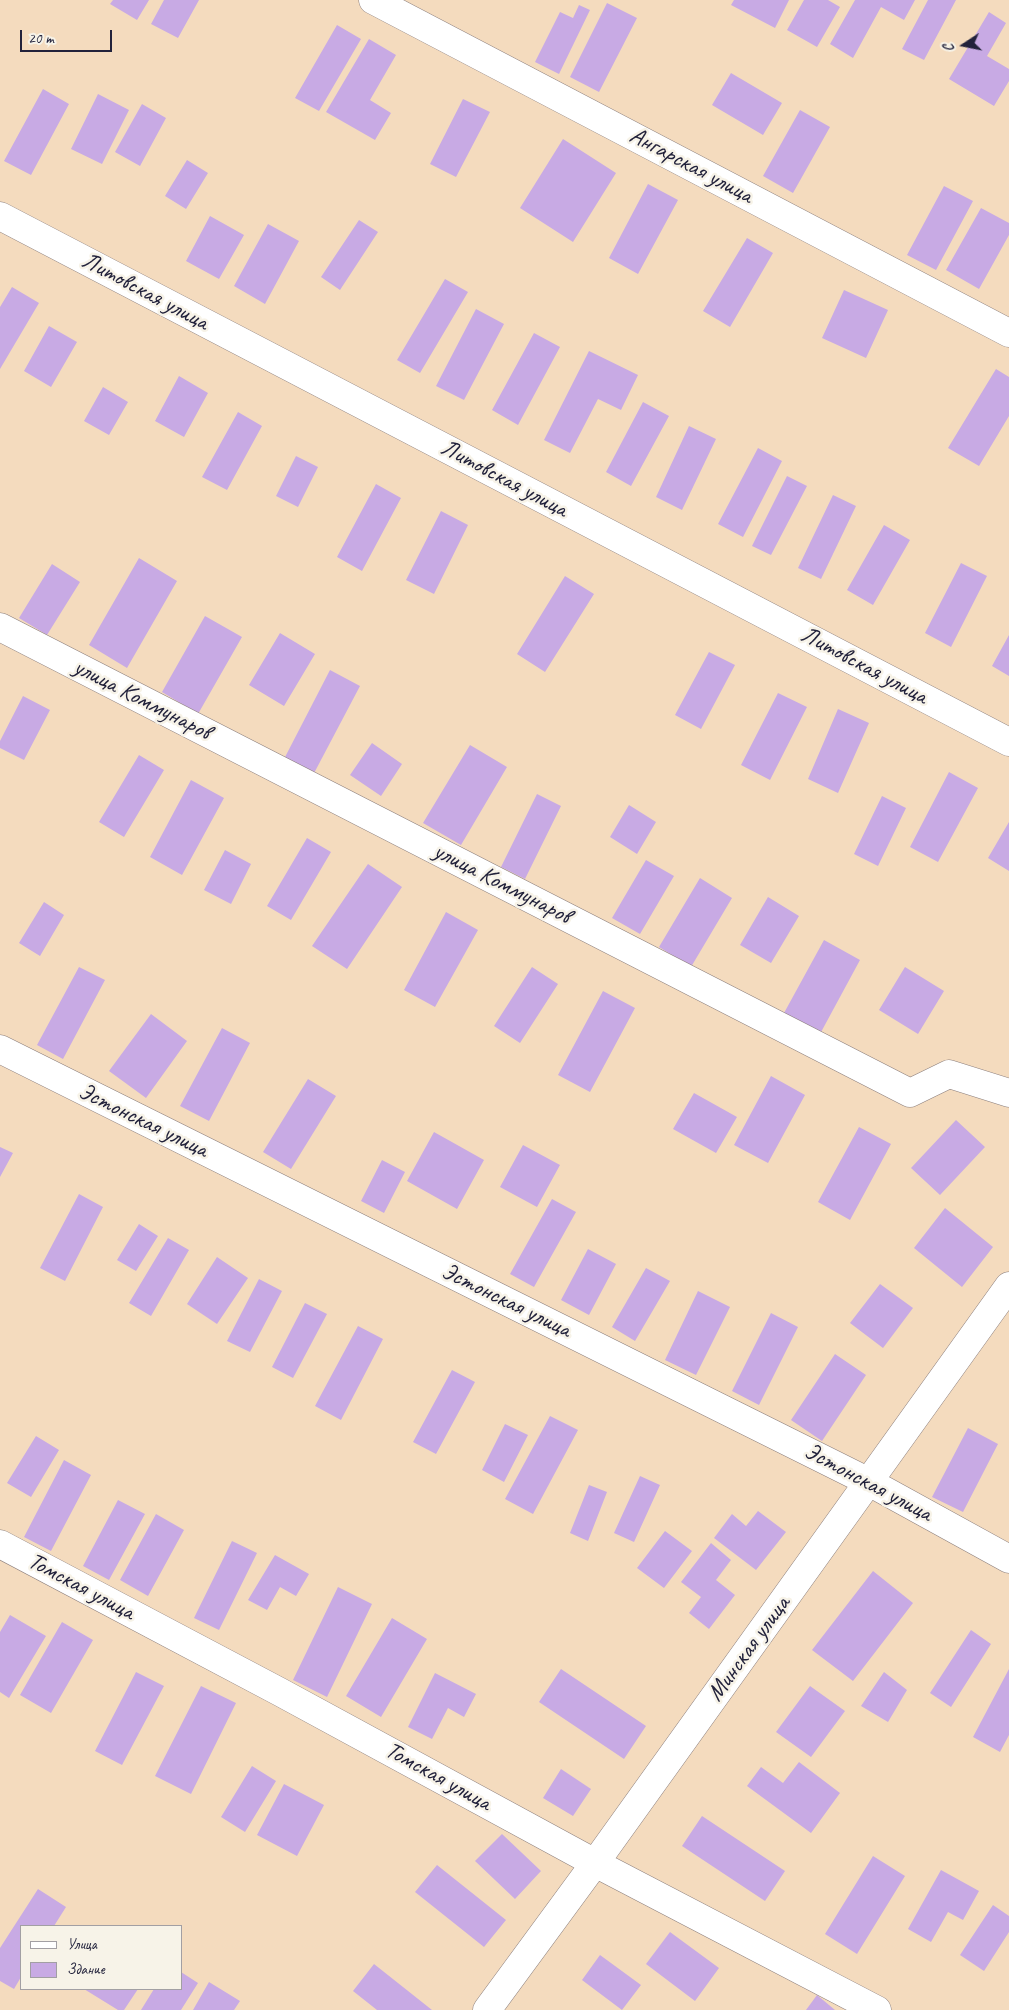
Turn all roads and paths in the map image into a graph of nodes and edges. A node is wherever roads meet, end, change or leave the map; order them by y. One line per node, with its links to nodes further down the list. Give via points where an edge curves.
1 (373, 0): 3 (street, Ангарская улица)
2 (0, 216): 5 (street, Литовская улица)
3 (1009, 333)
4 (0, 627): 7 (street, улица Коммунаров, via 910,1093 949,1074)
5 (1009, 742)
6 (0, 1049): 9 (street, Эстонская улица)
7 (1009, 1093)
8 (1009, 1286): 9 (street, Минская улица)
9 (869, 1482): 11 (street, Эстонская улица); 12 (street, Минская улица)
10 (0, 1544): 12 (street, Томская улица)
11 (1009, 1559)
12 (595, 1863): 13 (street, Минская улица); 14 (street, Томская улица)
13 (487, 2010)
14 (877, 2010)

